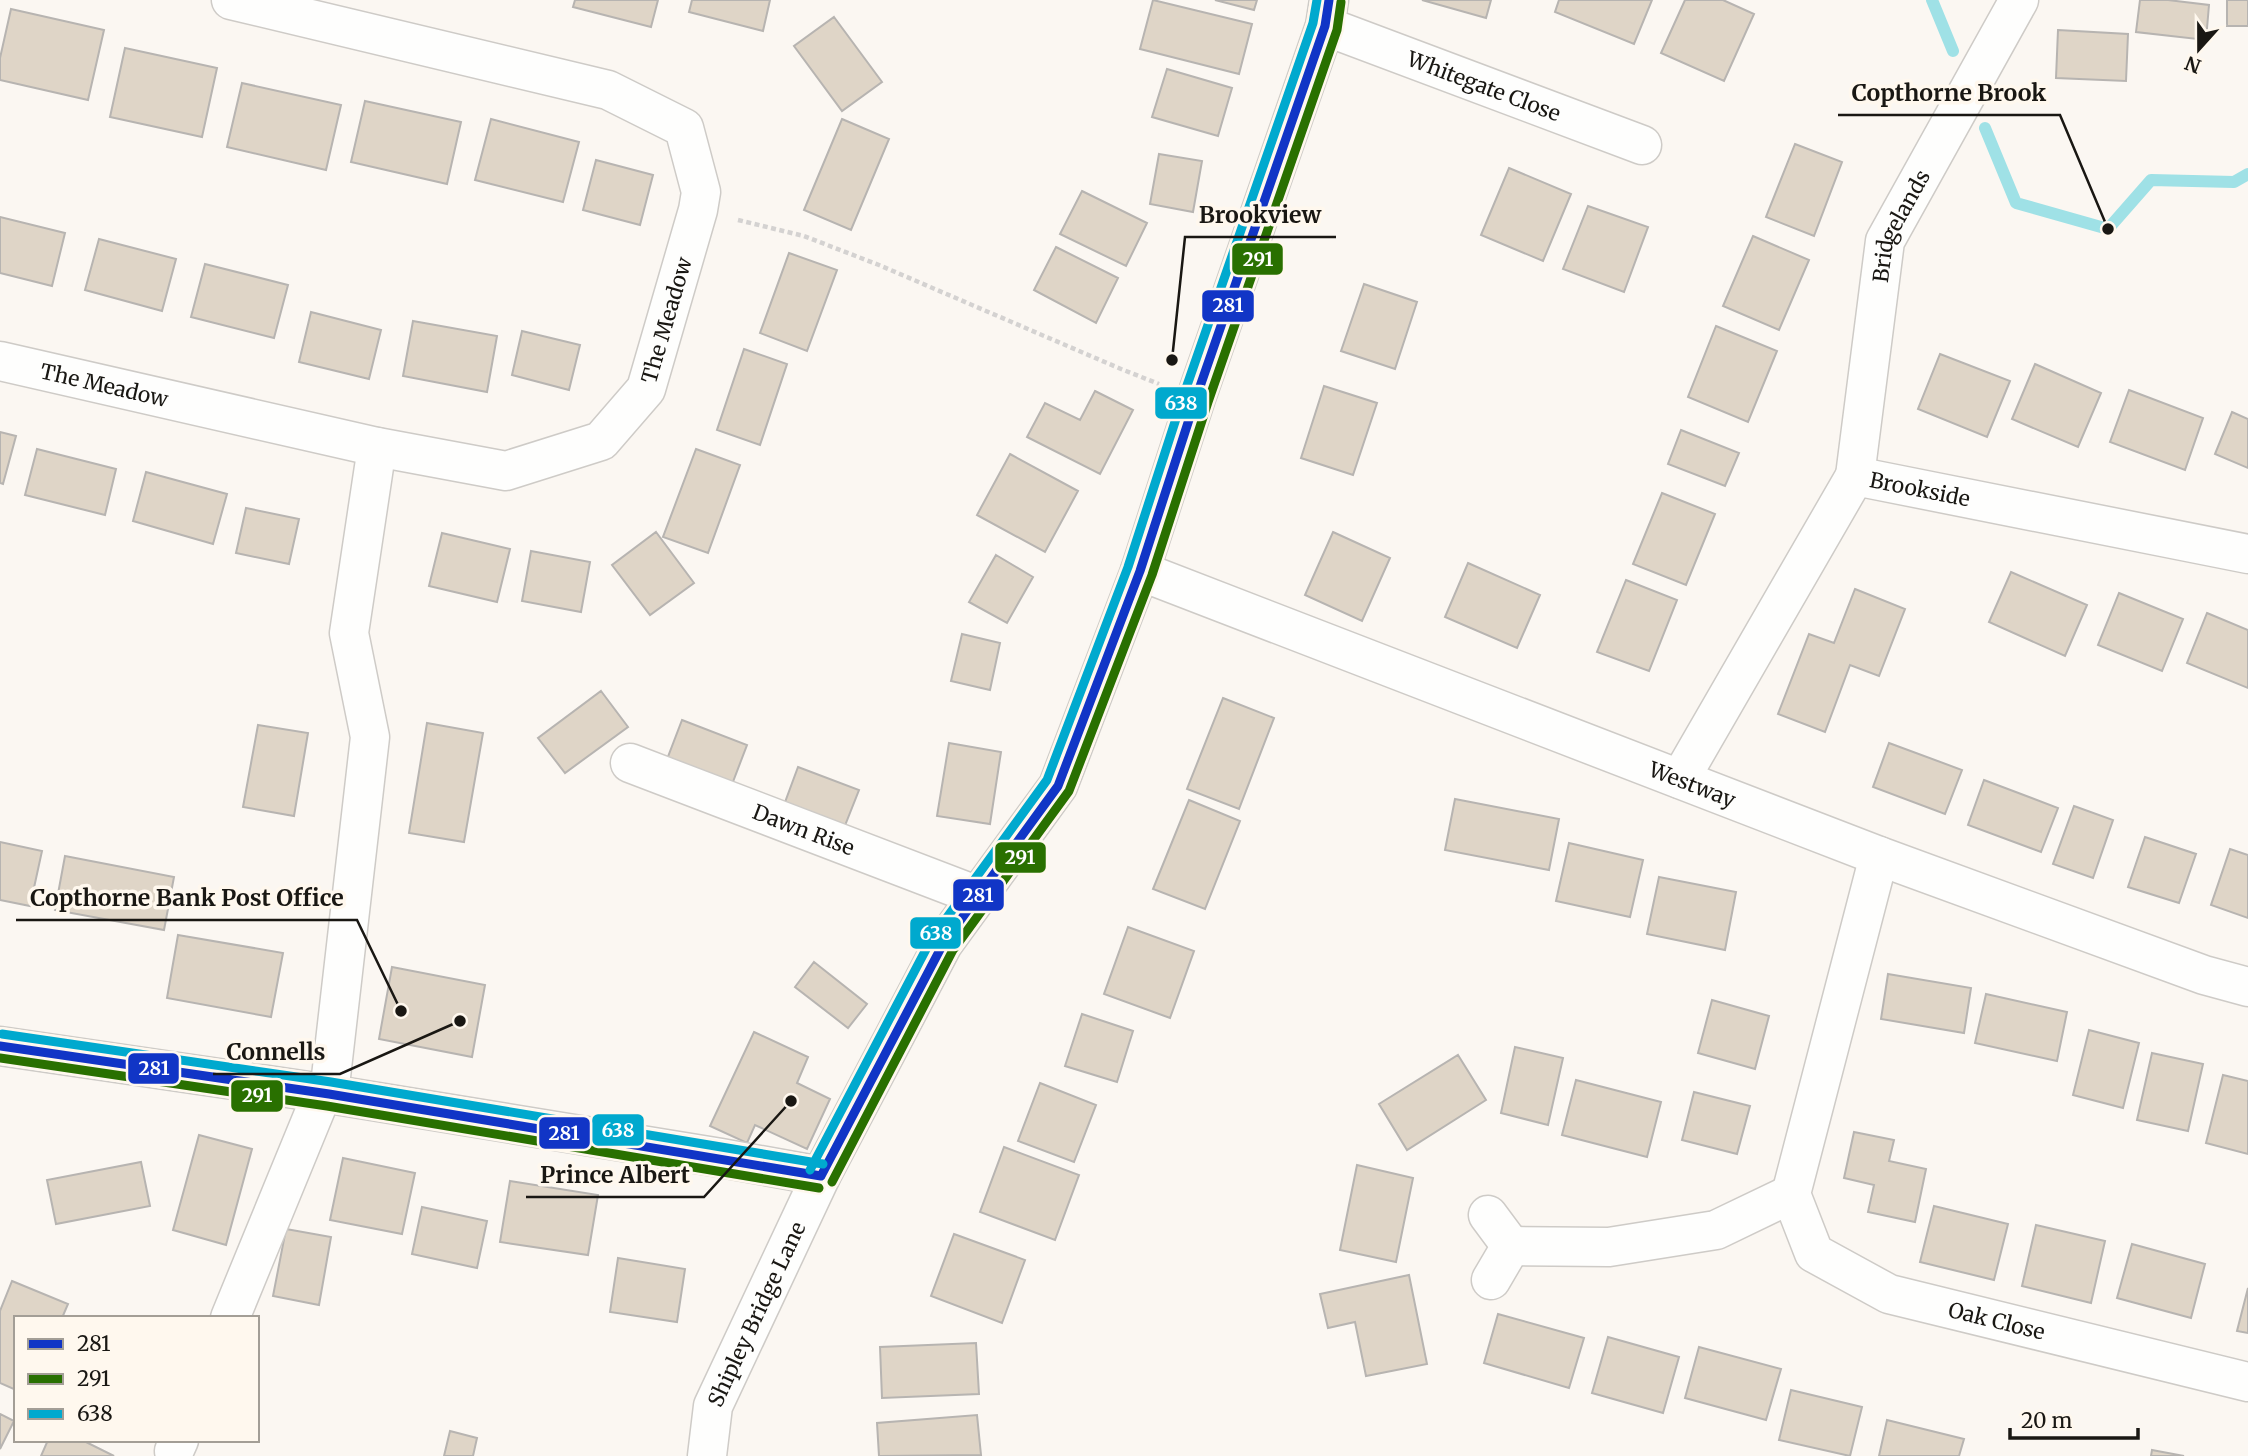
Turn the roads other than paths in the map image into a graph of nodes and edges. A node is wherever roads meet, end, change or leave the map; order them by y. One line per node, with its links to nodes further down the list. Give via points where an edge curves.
1 (231, 0): 6 (street, The Meadow, via 608,90 684,128 701,192 698,210 646,389 601,441 506,471)
2 (2019, 0): 7 (street, Bridgelands, via 1885,241)
3 (1327, 13): 4 (street, Whitegate Close); 9 (street, Shipley Bridge Lane)
4 (1642, 145)
5 (0, 361): 6 (street, The Meadow)
6 (377, 447): 16 (street, via 349,633 370,737)
7 (1855, 476): 8 (street, Brookside); 11 (street, Brookside)
8 (2248, 554)
9 (1140, 571): 11 (street, Westway); 13 (street, Shipley Bridge Lane, via 1058,786)
10 (630, 763): 13 (street, Dawn Rise)
11 (1680, 779): 12 (street, Westway)
12 (1879, 856): 14 (street, Westway, via 2204,975); 18 (street)
13 (978, 895): 17 (street, Shipley Bridge Lane, via 943,944)
14 (2248, 986)
15 (1, 1053): 16 (street)
16 (325, 1094): 17 (street); 22 (street)
17 (821, 1176): 24 (street, Shipley Bridge Lane, via 713,1406)
18 (1791, 1195): 20 (street, via 1716,1230 1609,1247); 23 (street, Oak Close, via 1814,1253 1889,1294)
19 (1488, 1215): 20 (street)
20 (1511, 1247): 21 (street)
21 (1491, 1280)
22 (231, 1316)
23 (2248, 1382)
24 (708, 1456)

